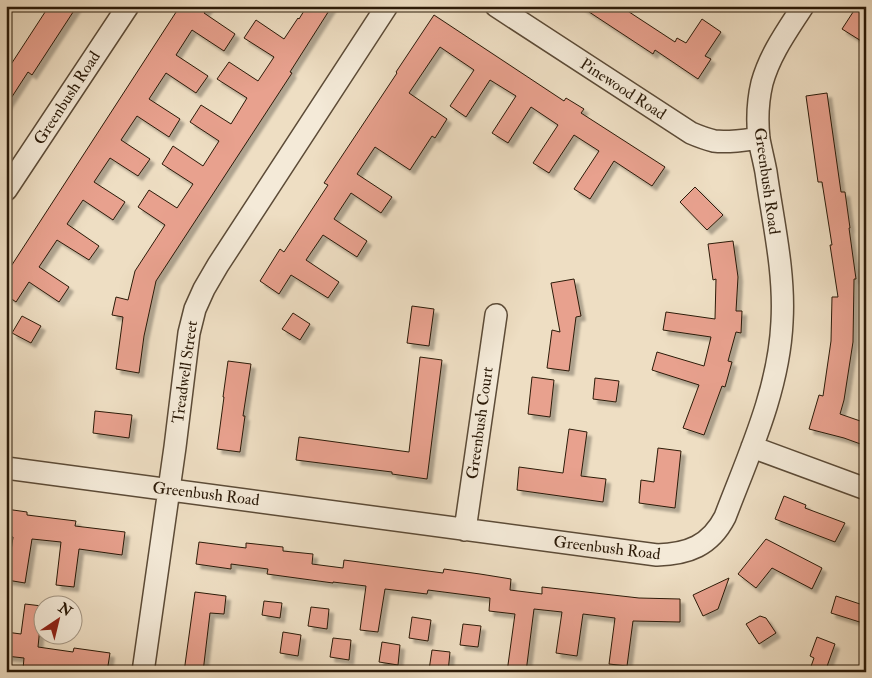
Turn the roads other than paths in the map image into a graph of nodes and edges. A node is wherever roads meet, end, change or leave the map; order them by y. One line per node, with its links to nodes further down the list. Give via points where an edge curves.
1 (128, 6): 6 (street, Greenbush Road)
2 (387, 6): 11 (street, Treadwell Street, via 204,288 189,333)
3 (496, 6): 5 (street, Pinewood Road, via 691,133 716,141)
4 (803, 6): 5 (street, Greenbush Road, via 776,48 767,69 760,94)
5 (759, 138): 8 (street, Greenbush Road, via 783,296 775,376)
6 (6, 190)
7 (496, 316): 12 (street, Greenbush Court)
8 (752, 446): 10 (street); 12 (street, Greenbush Road, via 721,525 704,543 674,555)
9 (6, 468): 11 (street, Greenbush Road)
10 (866, 489)
11 (168, 490): 12 (street, Greenbush Road); 13 (street, Treadwell Street)
12 (465, 530)
13 (143, 672)

